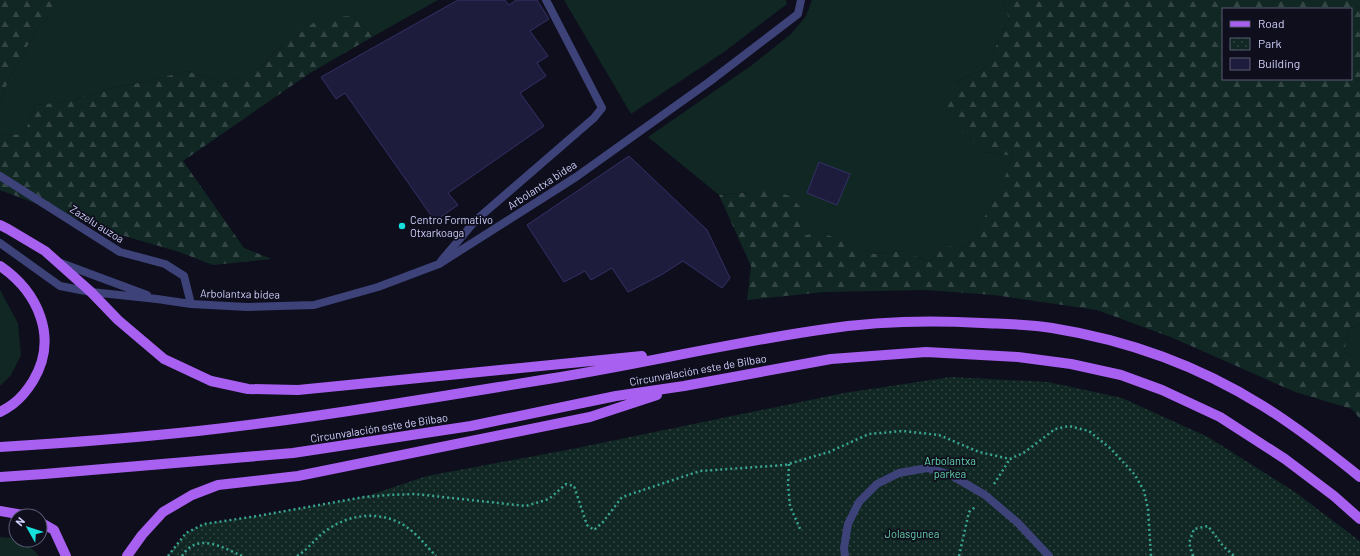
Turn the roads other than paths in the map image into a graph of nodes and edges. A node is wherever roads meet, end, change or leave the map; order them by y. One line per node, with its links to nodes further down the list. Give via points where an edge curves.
1 (546, 0): 7 (street, via 602,108 594,118 476,220)
2 (801, 0): 7 (street, Arbolantxa bidea, via 798,14 709,82 576,177)
3 (0, 176): 11 (street, Zazelu auzoa, via 120,252 165,264 184,276)
4 (0, 225): 6 (main road, via 46,251)
5 (0, 243): 9 (street, via 60,286)
6 (58, 262): 9 (main road); 10 (street)
7 (439, 264): 11 (street, Arbolantxa bidea, via 378,287 314,305 247,307)
8 (0, 266): 14 (main road, via 27,291 36,305 44,338 38,373 14,404)
9 (91, 292): 10 (street); 12 (main road, via 118,320 164,359 212,381 248,389 298,390)
10 (158, 299): 11 (street, Arbolantxa bidea)
11 (191, 304)
12 (697, 350): 15 (main road, Circunvalación este de Bilbao, via 598,371 306,418 198,431); 17 (main road, Circunvalación este de Bilbao, via 827,329 910,321 1049,328 1129,345 1224,383 1299,430)
13 (684, 386): 16 (main road, Circunvalación este de Bilbao, via 616,396 470,426 293,453); 18 (main road, Circunvalación este de Bilbao, via 831,359 926,352 1018,356 1071,364 1121,375 1162,390 1220,417 1285,459); 21 (main road, via 590,417 298,476 218,485 192,495 163,512)
14 (0, 412)
15 (0, 447)
16 (0, 477)
17 (1360, 477)
18 (1360, 519)
19 (48, 527): 20 (main road, via 54,530)
20 (66, 556)
21 (127, 556)
22 (845, 556): 23 (street, via 848,524 859,502 877,484 899,473 927,468 949,474 985,495 1018,523)
23 (1049, 556)

